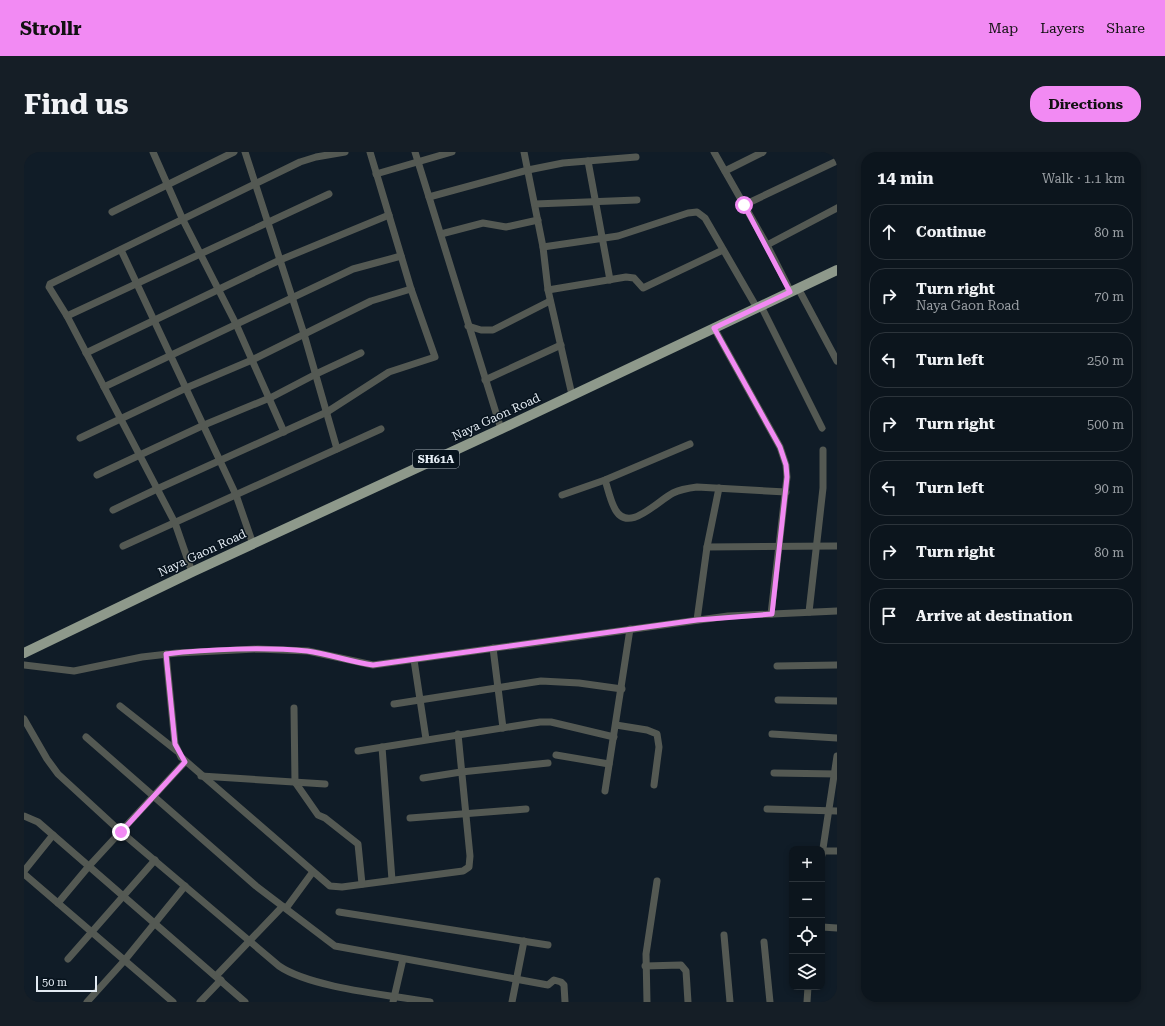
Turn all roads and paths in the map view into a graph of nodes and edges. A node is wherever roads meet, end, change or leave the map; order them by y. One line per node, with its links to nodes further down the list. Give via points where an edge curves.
1 (153, 152): 19 (street)
2 (234, 152): 19 (street)
3 (245, 152): 18 (street)
4 (345, 152): 18 (street, via 308,159)
5 (370, 152): 17 (street)
6 (415, 152): 14 (street)
7 (452, 152): 14 (street)
8 (524, 152): 15 (street)
9 (714, 152): 16 (street)
10 (763, 152): 16 (street)
11 (636, 157): 12 (street)
12 (588, 161): 15 (street); 23 (street)
13 (837, 161): 25 (street)
14 (418, 162): 17 (street); 21 (street)
15 (528, 170): 21 (street); 24 (street)
16 (725, 171): 25 (street)
17 (376, 174): 28 (street)
18 (256, 182): 29 (street); 31 (street)
19 (168, 185): 27 (street); 29 (street)
20 (329, 194): 31 (street)
21 (429, 197): 32 (street)
22 (637, 200): 23 (street)
23 (594, 201): 24 (street); 33 (street)
24 (535, 204): 30 (street)
25 (744, 205): 34 (street)
26 (837, 208): 34 (street)
27 (112, 212)
28 (389, 215): 39 (street); 40 (street)
29 (184, 220): 36 (street); 38 (street)
30 (538, 220): 32 (street, via 506,227 482,223); 35 (street)
31 (268, 222): 38 (street); 40 (street)
32 (441, 234): 54 (street)
33 (602, 238): 35 (street); 37 (street, via 618,236 693,212 705,218); 42 (street)
34 (767, 245): 47 (street)
35 (543, 247): 46 (street)
36 (120, 250): 43 (street); 51 (street, via 52,281 49,287)
37 (723, 250): 42 (street, via 643,288 634,278); 50 (street)
38 (201, 254): 43 (street); 45 (street)
39 (401, 256): 44 (street); 48 (street, via 353,269)
40 (280, 260): 45 (street); 48 (street)
41 (837, 270): 47 (main road, Naya Gaon Road / SH61A)
42 (610, 280): 46 (street)
43 (137, 285): 51 (street); 52 (street)
44 (411, 289): 56 (street, via 371,301); 69 (street, via 435,357 389,372)
45 (220, 290): 52 (street); 53 (street)
46 (548, 290): 49 (street)
47 (794, 290): 50 (main road, Naya Gaon Road / SH61A); 62 (street)
48 (292, 298): 53 (street); 56 (street)
49 (550, 301): 54 (street, via 493,330); 57 (street)
50 (759, 307): 55 (main road, Naya Gaon Road / SH61A); 72 (street)
51 (67, 316): 58 (street)
52 (154, 321): 58 (street); 60 (street)
53 (236, 324): 60 (street); 61 (street)
54 (468, 326): 64 (street)
55 (714, 328): 67 (main road, Naya Gaon Road / SH61A); 86 (street, via 780,447 786,465)
56 (304, 334): 61 (street); 63 (street)
57 (561, 345): 64 (street); 67 (street)
58 (86, 353): 65 (street)
59 (361, 353): 63 (street)
60 (170, 355): 65 (street); 66 (street)
61 (252, 360): 66 (street); 68 (street)
62 (837, 361)
63 (316, 374): 68 (street); 69 (street)
64 (485, 380): 74 (street)
65 (104, 387): 70 (street)
66 (186, 388): 70 (street); 71 (street)
67 (572, 395): 74 (main road, Naya Gaon Road / SH61A)
68 (269, 398): 71 (street); 75 (street)
69 (326, 412): 75 (street); 78 (street)
70 (120, 419): 76 (street); 80 (street)
71 (204, 425): 80 (street); 81 (street)
72 (822, 428)
73 (381, 429): 78 (street)
74 (501, 429): 91 (main road, Naya Gaon Road / SH61A)
75 (284, 432): 81 (street)
76 (80, 438)
77 (690, 444): 83 (street)
78 (337, 449): 87 (street)
79 (822, 450): 94 (street)
80 (140, 455): 82 (street); 85 (street)
81 (221, 461): 85 (street); 87 (street)
82 (98, 476)
83 (605, 480): 84 (street, via 614,508 620,516 627,518 636,517 674,492 684,489); 88 (street)
84 (719, 488): 86 (street); 96 (street)
85 (157, 489): 89 (street); 90 (street)
86 (786, 492): 93 (street)
87 (236, 495): 90 (street); 91 (street)
88 (562, 495)
89 (114, 510)
90 (175, 523): 92 (street); 97 (street)
91 (253, 544): 97 (main road, Naya Gaon Road / SH61A)
92 (123, 546)
93 (779, 546): 94 (street); 96 (street); 100 (street)
94 (818, 546): 95 (street); 99 (street)
95 (837, 546)
96 (707, 547): 101 (street)
97 (192, 572): 104 (main road, Naya Gaon Road / SH61A)
98 (837, 611): 99 (street)
99 (809, 612): 100 (street)
100 (772, 614): 101 (street)
101 (697, 620): 102 (street)
102 (630, 629): 103 (street); 111 (street)
103 (493, 648): 106 (street); 110 (street)
104 (24, 653)
105 (166, 654): 106 (street, via 258,649 308,651 373,665); 107 (street, via 74,671); 128 (street, via 173,734)
106 (414, 660): 112 (street)
107 (24, 665)
108 (837, 665): 109 (street)
109 (777, 666)
110 (497, 686): 111 (street, via 557,681); 112 (street); 120 (street)
111 (622, 690): 119 (street)
112 (420, 700): 115 (street); 126 (street)
113 (778, 700): 114 (street)
114 (837, 701)
115 (394, 704)
116 (120, 706): 128 (street)
117 (294, 708): 140 (street)
118 (24, 719): 152 (street, via 58,774)
119 (616, 725): 124 (street); 142 (street, via 657,734 659,747)
120 (503, 728): 121 (street); 124 (street, via 551,722)
121 (458, 734): 126 (street); 135 (street)
122 (772, 734): 125 (street)
123 (86, 737): 144 (street)
124 (614, 737): 134 (street)
125 (837, 738)
126 (426, 739): 127 (street)
127 (382, 747): 129 (street); 161 (street)
128 (177, 751): 132 (street)
129 (358, 751)
130 (556, 755): 134 (street)
131 (837, 756): 137 (street)
132 (185, 762): 138 (street); 144 (street)
133 (548, 763): 135 (street)
134 (610, 764): 143 (street)
135 (461, 772): 139 (street); 149 (street)
136 (774, 773): 137 (street)
137 (836, 774): 147 (street)
138 (200, 776): 140 (street); 160 (street)
139 (423, 778)
140 (295, 782): 141 (street); 163 (street, via 318,815 358,844)
141 (325, 784)
142 (654, 785)
143 (605, 791)
144 (154, 796): 152 (street); 167 (street)
145 (526, 809): 149 (street)
146 (767, 809): 147 (street)
147 (829, 811): 148 (street); 154 (street)
148 (837, 811)
149 (466, 813): 151 (street); 161 (street, via 470,856 466,870)
150 (24, 816): 153 (street, via 38,822)
151 (410, 818)
152 (121, 832): 157 (street); 158 (street)
153 (54, 835): 158 (street); 159 (street)
154 (823, 846)
155 (837, 851): 156 (street)
156 (825, 853)
157 (155, 860): 164 (street); 165 (street)
158 (89, 866): 165 (street); 166 (street)
159 (24, 872): 166 (street)
160 (312, 873): 163 (street, via 334,887); 167 (street, via 287,907)
161 (392, 880): 163 (street)
162 (657, 881): 181 (street)
163 (362, 884)
164 (185, 886): 169 (street); 175 (street)
165 (124, 897): 169 (street); 172 (street)
166 (58, 904): 172 (street)
167 (282, 907): 175 (street); 179 (street, via 335,946)
168 (339, 912): 174 (street)
169 (155, 922): 180 (street); 182 (street)
170 (825, 927): 171 (street)
171 (837, 928)
172 (91, 933): 178 (street); 180 (street)
173 (724, 936): 195 (street)
174 (524, 941): 177 (street); 183 (street)
175 (248, 942): 182 (street); 185 (street, via 294,975)
176 (764, 942): 196 (street)
177 (548, 945)
178 (68, 959)
179 (403, 959): 183 (street); 185 (street)
180 (124, 961): 186 (street); 187 (street)
181 (645, 966): 193 (street); 194 (street, via 684,967)
182 (218, 978): 188 (street); 189 (street)
183 (516, 979): 191 (street); 192 (street, via 548,985 554,980 561,982 564,985)
184 (808, 990): 197 (street)
185 (394, 999): 190 (street)
186 (87, 1002)
187 (173, 1002)
188 (200, 1002)
189 (245, 1002)
190 (430, 1002)
191 (512, 1002)
192 (565, 1002)
193 (647, 1002)
194 (688, 1002)
195 (730, 1002)
196 (770, 1002)
197 (808, 1002)

